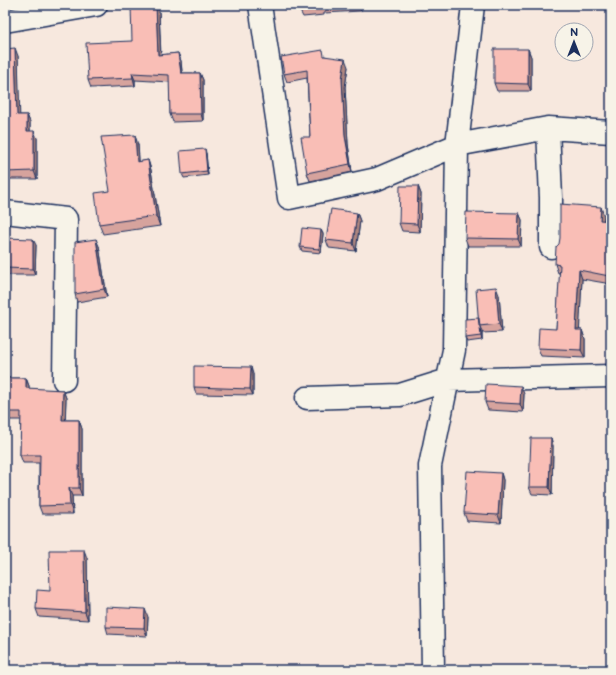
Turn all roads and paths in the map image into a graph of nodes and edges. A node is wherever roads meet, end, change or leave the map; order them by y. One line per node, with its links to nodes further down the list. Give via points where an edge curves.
1 (96, 5): 4 (street)
2 (260, 5): 7 (street, via 289,198 377,179)
3 (474, 5): 7 (street)
4 (5, 21)
5 (548, 128): 6 (street); 7 (street); 9 (street)
6 (611, 132)
7 (457, 145): 12 (street, via 454,350)
8 (5, 212): 11 (street, via 66,219)
9 (551, 247)
10 (611, 376): 12 (street)
11 (64, 380)
12 (448, 380): 13 (street, via 400,395); 14 (street, via 430,466)
13 (307, 398)
14 (433, 670)

